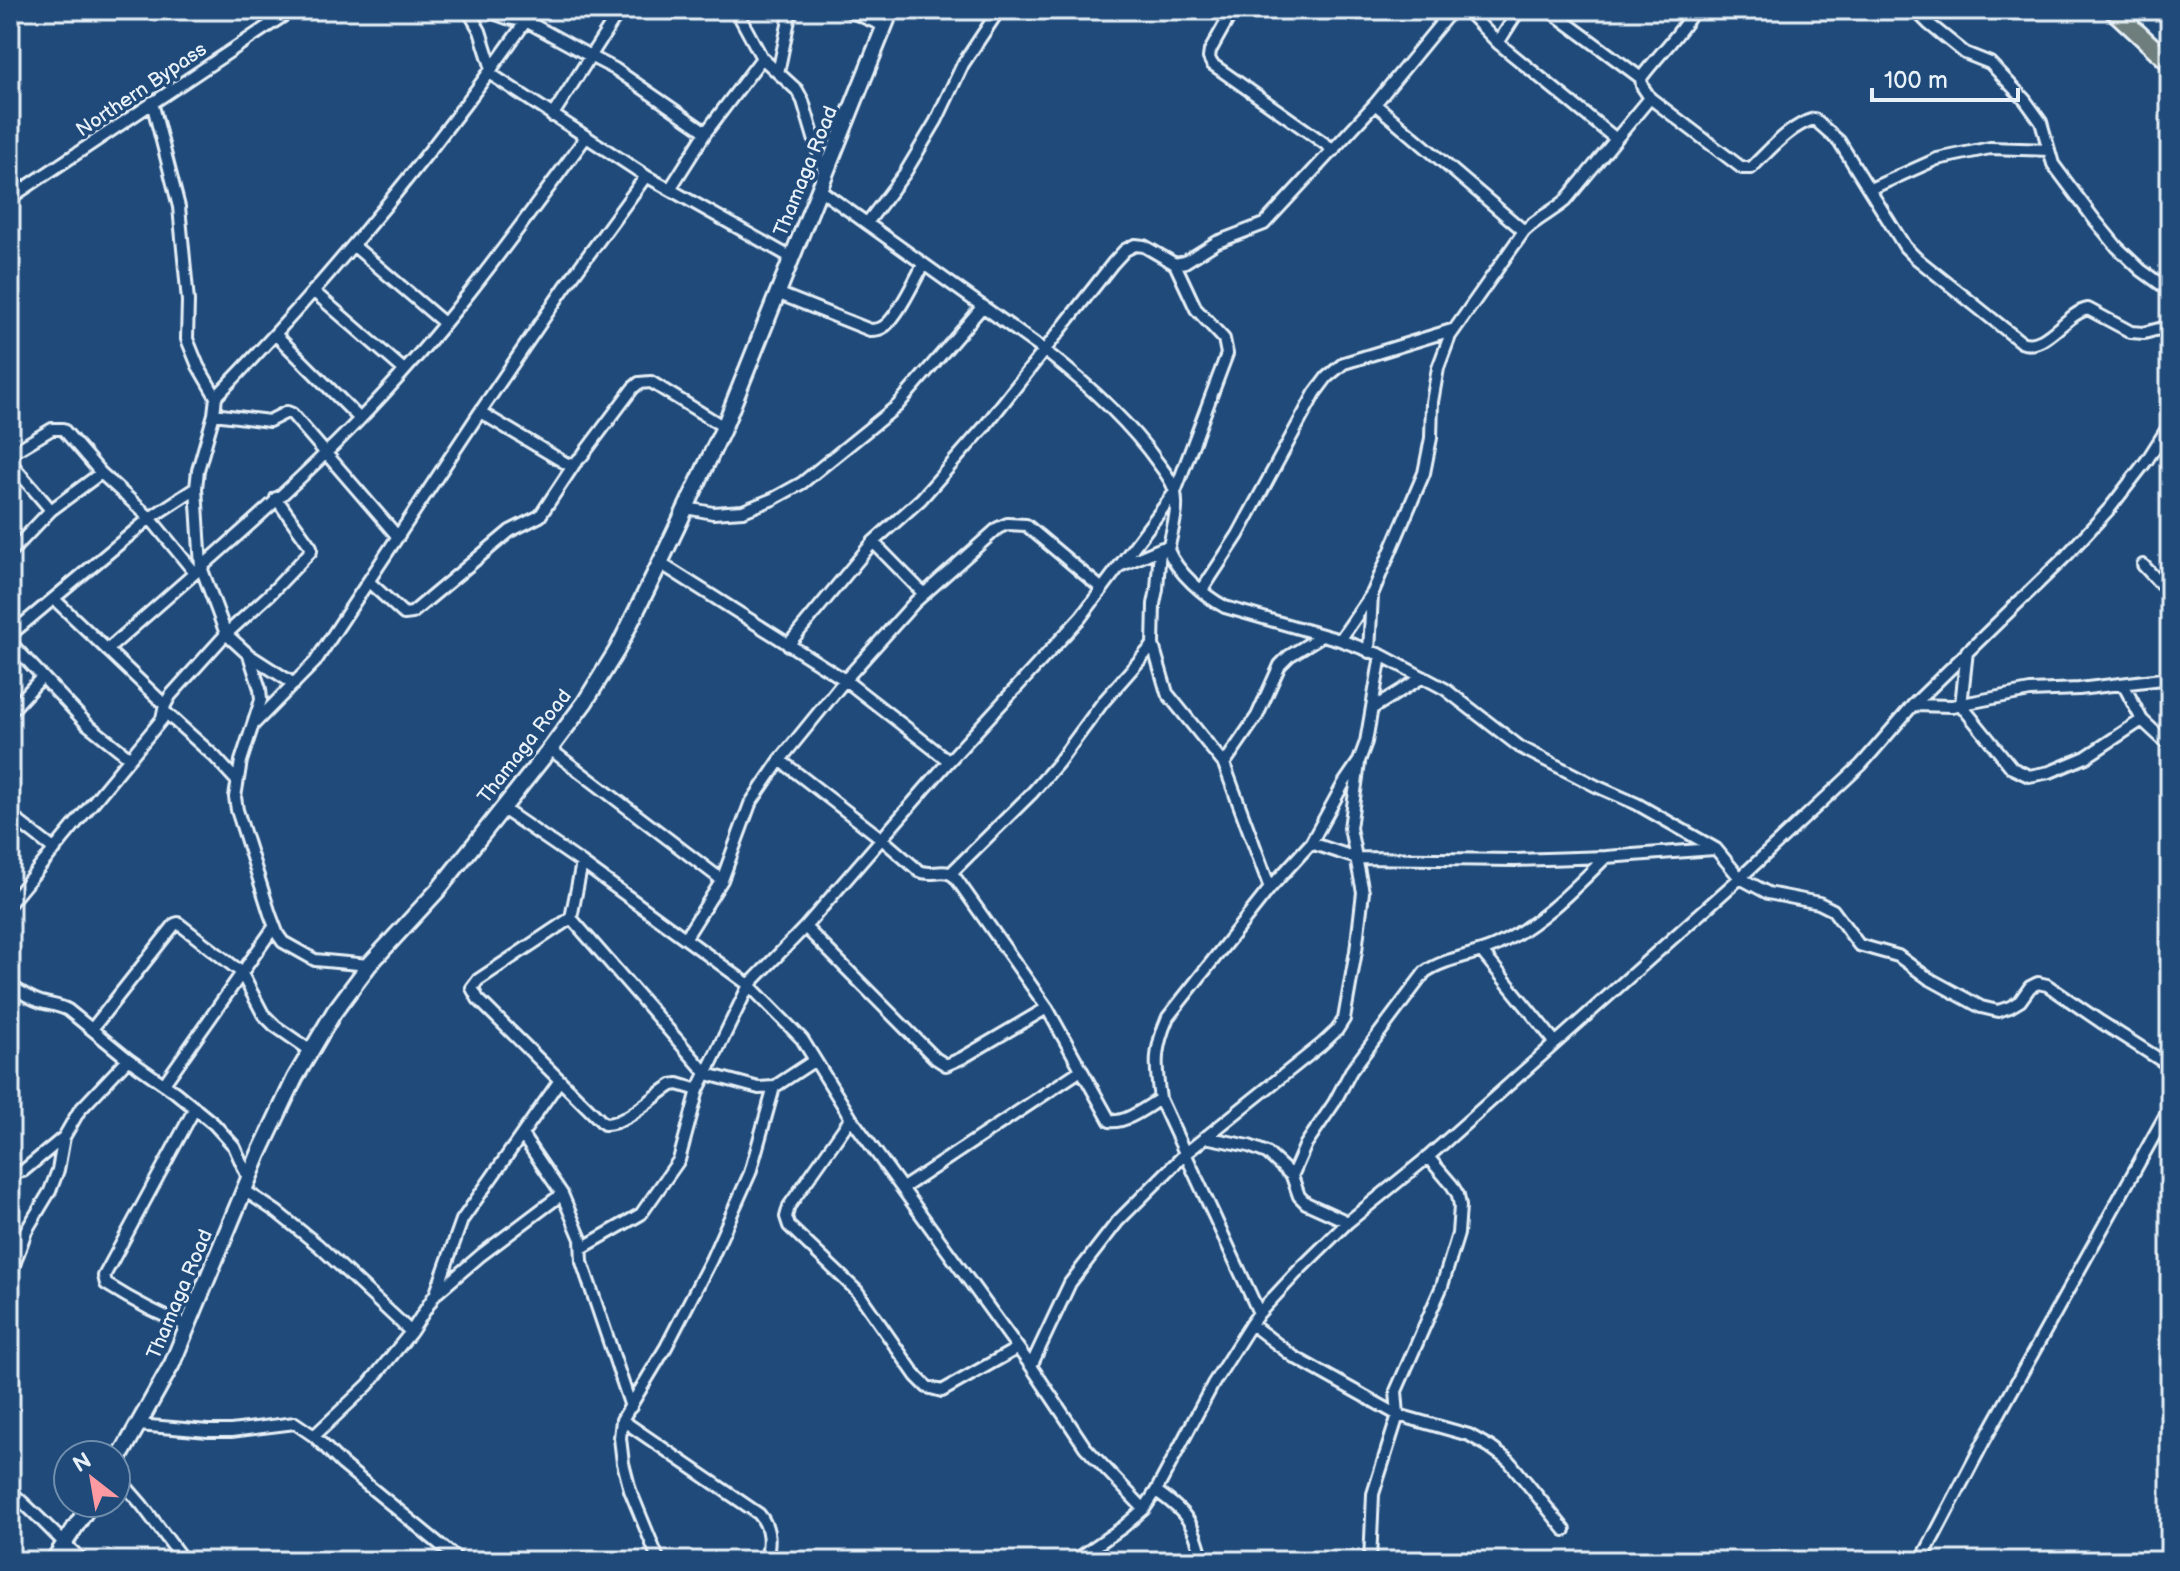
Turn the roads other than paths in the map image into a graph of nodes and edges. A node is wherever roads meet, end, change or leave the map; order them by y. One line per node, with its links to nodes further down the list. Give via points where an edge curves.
1 (292, 10): 28 (street, Northern Bypass)
2 (468, 10): 24 (street, via 480,31)
3 (485, 10): 18 (street)
4 (620, 10): 21 (street)
5 (736, 10): 22 (street)
6 (791, 10): 25 (street)
7 (847, 10): 19 (street)
8 (891, 10): 19 (main road, Thamaga Road)
9 (999, 10): 41 (street, via 963,64 905,173)
10 (1233, 10): 34 (street, via 1210,51 1212,64)
11 (1452, 10): 29 (street)
12 (1466, 10): 20 (street)
13 (1519, 10): 20 (street)
14 (1549, 10): 26 (street)
15 (1694, 10): 26 (street)
16 (1915, 10): 35 (street, via 1965,53 1994,67 2041,122)
17 (2113, 10): 23 (main road)
18 (526, 21): 21 (street); 24 (street)
19 (884, 26): 37 (main road, Thamaga Road)
20 (1498, 43): 33 (street)
21 (590, 56): 30 (street); 31 (street)
22 (762, 58): 25 (street); 31 (street)
23 (2170, 63)
24 (490, 71): 30 (street); 43 (street)
25 (778, 73): 37 (street, via 803,101)
26 (1641, 78): 27 (street)
27 (1650, 98): 33 (street); 39 (street, via 1747,169 1814,119 1839,141)
28 (152, 102): 40 (street, Northern Bypass); 57 (street, via 179,207 187,339)
29 (1375, 104): 34 (street); 42 (street)
30 (552, 116): 32 (street)
31 (706, 132): 38 (street)
32 (586, 137): 36 (street); 51 (street)
33 (1616, 139): 42 (street, via 1565,201)
34 (1334, 150): 45 (street, via 1264,224)
35 (2049, 150): 39 (street, via 1990,148 1937,159); 48 (street, via 2061,176 2117,247)
36 (646, 176): 38 (street); 58 (street)
37 (822, 182): 41 (street); 44 (main road, Thamaga Road)
38 (670, 189): 44 (street)
39 (1870, 189): 52 (street, via 1916,258 2025,345 2088,309 2131,332)
40 (10, 198)
41 (867, 223): 46 (street)
42 (1524, 231): 53 (street)
43 (354, 246): 47 (street); 51 (street)
44 (792, 258): 49 (main road, Thamaga Road)
45 (1175, 264): 55 (street, via 1144,246 1125,250); 70 (street, via 1196,309 1224,339 1227,354)
46 (923, 265): 49 (street, via 893,318 877,329); 50 (street)
47 (313, 291): 54 (street); 56 (street)
48 (2170, 291)
49 (777, 293): 62 (main road, Thamaga Road)
50 (983, 306): 55 (street); 72 (street, via 897,406 802,483 743,511)
51 (444, 323): 56 (street)
52 (2170, 326)
53 (1455, 329): 85 (street, via 1344,363 1327,377); 86 (street, via 1438,368 1424,473)
54 (276, 335): 57 (street); 60 (street)
55 (1045, 351): 70 (street, via 1148,449); 76 (street, via 921,499)
56 (404, 370): 60 (street)
57 (216, 397): 59 (street)
58 (480, 412): 67 (street, via 567,464); 75 (street)
59 (214, 414): 64 (street, via 269,421 289,412); 69 (street)
60 (360, 419): 64 (street)
61 (2170, 424): 63 (street)
62 (724, 427): 67 (street, via 645,382 633,388); 72 (main road, Thamaga Road)
63 (2166, 435): 98 (street, via 2067,555)
64 (326, 453): 71 (street); 75 (street)
65 (10, 454): 68 (street, via 57,427)
66 (10, 462): 73 (street)
67 (575, 463): 83 (street, via 540,516 510,531 412,613 404,614)
68 (101, 473): 73 (street); 74 (street)
69 (196, 488): 74 (street); 82 (street)
70 (1175, 492): 77 (street); 81 (street)
71 (276, 498): 82 (street); 90 (street, via 311,551)
72 (686, 508): 79 (main road, Thamaga Road)
73 (51, 510): 78 (street)
74 (150, 518): 82 (street); 89 (street)
75 (398, 537): 83 (street)
76 (873, 542): 87 (street); 95 (street)
77 (1165, 547): 81 (street); 85 (street); 96 (street)
78 (10, 553)
79 (660, 563): 95 (street); 116 (main road, Thamaga Road, via 617,650)
80 (2143, 565): 88 (street)
81 (1120, 566): 84 (street)
82 (198, 570): 90 (street); 97 (street)
83 (369, 582): 106 (street)
84 (1101, 588): 87 (street, via 1017,523 998,528); 119 (street, via 1081,617)
85 (1202, 590): 92 (street, via 1225,607)
86 (1373, 592): 93 (street); 99 (street)
87 (924, 594): 105 (street)
88 (2170, 594)
89 (54, 599): 91 (street); 97 (street)
90 (226, 634): 100 (street); 111 (street, via 170,696)
91 (10, 635)
92 (1323, 635): 93 (street); 121 (street, via 1280,665 1264,703)
93 (1340, 640): 99 (street)
94 (10, 642): 102 (street)
95 (788, 645): 105 (street)
96 (1153, 645): 121 (street, via 1167,693); 132 (street, via 1032,793)
97 (107, 650): 111 (street)
98 (1967, 651): 108 (street); 109 (street)
99 (1369, 652): 101 (street)
100 (249, 655): 106 (street); 114 (street, via 261,700)
101 (1381, 655): 103 (street); 110 (street)
102 (42, 677): 112 (street); 117 (street, via 87,724)
103 (1423, 677): 110 (street); 127 (street, via 1520,747)
104 (2170, 678): 107 (street)
105 (845, 680): 118 (street); 119 (street)
106 (294, 684): 114 (street)
107 (2123, 684): 109 (street, via 2030,691); 113 (street)
108 (1913, 705): 109 (street); 133 (street, via 1861,765)
109 (1961, 705): 113 (street, via 2012,768 2029,776 2086,757)
110 (1373, 708): 120 (street)
111 (165, 709): 117 (street); 122 (street)
112 (10, 712)
113 (2142, 720): 115 (street)
114 (253, 725): 122 (street)
115 (2170, 746)
116 (550, 749): 123 (main road, Thamaga Road); 134 (street)
117 (130, 758): 128 (street)
118 (780, 760): 125 (street); 134 (street, via 750,804)
119 (949, 761): 125 (street)
120 (1359, 761): 126 (street); 130 (street, via 1350,828)
121 (1224, 764): 135 (street)
122 (237, 781): 138 (street, via 237,810)
123 (503, 809): 131 (street); 142 (main road, Thamaga Road)
124 (10, 815): 128 (street)
125 (882, 839): 132 (street, via 926,874); 139 (street)
126 (1311, 843): 130 (street); 135 (street)
127 (1716, 849): 129 (street); 133 (street)
128 (55, 850): 136 (street)
129 (1606, 857): 130 (street); 141 (street, via 1530,927)
130 (1356, 858): 165 (street, via 1363,892 1344,1019 1321,1045)
131 (582, 863): 137 (street); 140 (street)
132 (951, 873): 146 (street)
133 (1740, 878): 148 (street); 152 (street, via 1768,893 1833,910 1859,945 1898,956 1981,1007 1998,1011 2020,1001 2030,987 2047,985)
134 (722, 880): 140 (street)
135 (1270, 888): 159 (street, via 1168,1017 1155,1067)
136 (10, 903)
137 (571, 918): 154 (street); 155 (street, via 472,988)
138 (274, 927): 142 (street, via 283,942 315,960); 143 (street)
139 (805, 927): 145 (street); 146 (street, via 946,1065)
140 (686, 937): 145 (street)
141 (1482, 952): 148 (street); 169 (street, via 1425,972 1351,1071)
142 (369, 965): 149 (main road, Thamaga Road)
143 (241, 972): 147 (street, via 175,924); 149 (street, via 263,1014); 156 (street)
144 (10, 985): 147 (street, via 29,998 58,1004)
145 (749, 985): 151 (street, via 802,1039); 154 (street)
146 (1047, 1008): 153 (street)
147 (92, 1029): 150 (street)
148 (1555, 1042): 167 (street)
149 (311, 1051): 170 (main road, Thamaga Road)
150 (128, 1059): 156 (street); 164 (street, via 79,1111)
151 (815, 1060): 157 (street); 162 (street)
152 (2170, 1066)
153 (1081, 1070): 159 (street, via 1114,1123); 171 (street)
154 (707, 1074): 157 (street); 158 (street)
155 (560, 1080): 158 (street, via 607,1125 672,1085); 163 (street)
156 (164, 1084): 161 (street)
157 (774, 1087): 183 (street, via 750,1173 731,1217)
158 (698, 1090): 174 (street, via 682,1153 646,1208)
159 (1160, 1099): 166 (street)
160 (2170, 1107): 205 (street)
161 (195, 1108): 170 (street, via 234,1146); 179 (street, via 104,1276 106,1284 125,1296)
162 (851, 1118): 171 (street); 181 (street, via 789,1206 789,1226 857,1291 927,1387 942,1391)
163 (522, 1135): 172 (street); 176 (street, via 462,1220)
164 (64, 1137): 168 (street, via 23,1171); 175 (street, via 50,1191 26,1231)
165 (1205, 1137): 166 (street); 169 (street, via 1257,1148)
166 (1186, 1153): 177 (street); 182 (street, via 1118,1221 1070,1283)
167 (1428, 1157): 173 (street); 184 (street, via 1458,1195 1458,1234 1442,1286 1396,1391)
168 (10, 1174)
169 (1292, 1176): 173 (street, via 1306,1203)
170 (246, 1185): 179 (main road, Thamaga Road); 180 (street)
171 (903, 1188): 181 (street)
172 (562, 1194): 174 (street); 176 (street)
173 (1348, 1222): 177 (street)
174 (582, 1248): 183 (street, via 582,1262)
175 (10, 1276)
176 (436, 1293): 180 (street)
177 (1259, 1313): 178 (street)
178 (1251, 1324): 184 (street, via 1294,1357); 190 (street)
179 (188, 1326): 186 (main road, Thamaga Road)
180 (411, 1332): 187 (street, via 368,1385)
181 (1018, 1348): 182 (street)
182 (1031, 1366): 192 (street, via 1089,1453)
183 (631, 1407): 185 (street)
184 (1398, 1415): 194 (street, via 1469,1435 1503,1455); 204 (street, via 1373,1494)
185 (622, 1420): 200 (street, via 620,1438 630,1490); 201 (street, via 759,1514 768,1530)
186 (138, 1425): 187 (street, via 231,1431 295,1423); 188 (main road, Thamaga Road)
187 (314, 1436): 199 (street)
188 (130, 1439)
189 (10, 1491): 195 (street)
190 (1156, 1491): 192 (street); 203 (street, via 1185,1514)
191 (132, 1493): 198 (street)
192 (1144, 1509): 202 (street)
193 (80, 1519): 195 (main road)
194 (1565, 1530)
195 (64, 1544): 196 (main road); 197 (street)
196 (53, 1561)
197 (83, 1561)
198 (184, 1561)
199 (460, 1561)
200 (659, 1561)
201 (766, 1561)
202 (1074, 1561)
203 (1203, 1561)
204 (1370, 1561)
205 (1921, 1561)

